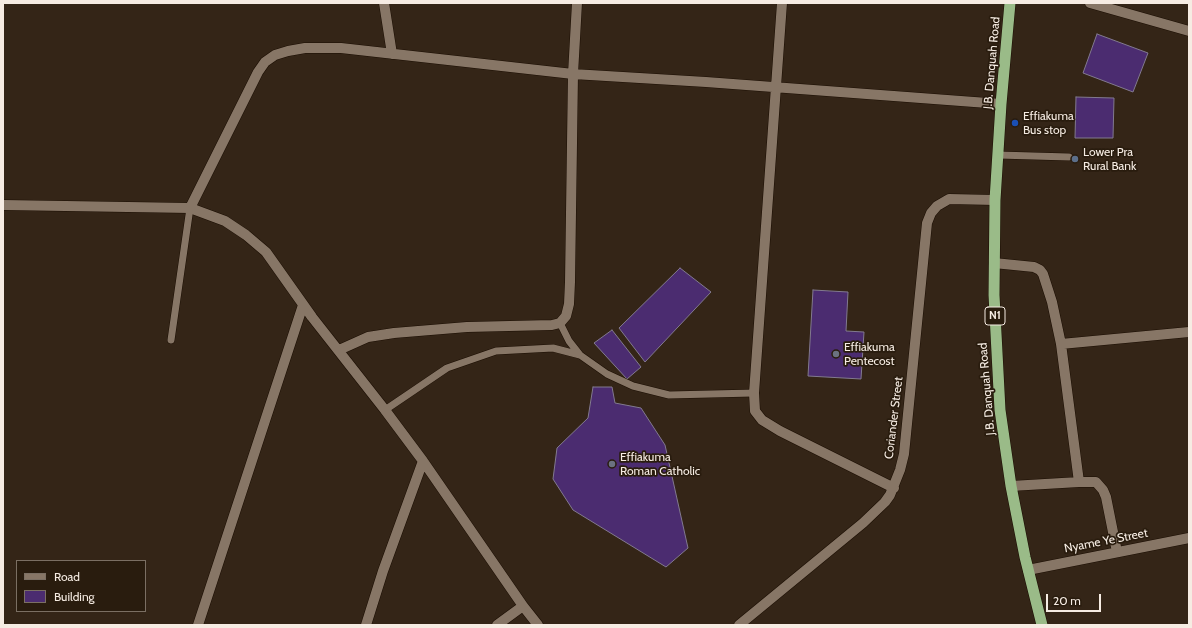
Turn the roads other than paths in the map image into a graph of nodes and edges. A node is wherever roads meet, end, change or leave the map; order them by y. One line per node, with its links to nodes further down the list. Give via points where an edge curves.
1 (384, 3): 7 (street)
2 (577, 3): 8 (street)
3 (782, 3): 9 (street)
4 (1010, 3): 10 (highway, J.B. Danquah Road / N1)
5 (1090, 3): 6 (street)
6 (1189, 31)
7 (392, 54): 8 (street); 15 (street, via 341,48 305,48 288,50 265,62)
8 (573, 74): 9 (street); 18 (street, via 570,282 566,316)
9 (776, 87): 10 (street); 24 (street)
10 (1001, 104): 11 (highway, J.B. Danquah Road / N1)
11 (998, 155): 12 (lane); 13 (highway, J.B. Danquah Road / N1)
12 (1069, 156)
13 (995, 200): 16 (highway, J.B. Danquah Road / N1); 29 (street, Coriander Street, via 949,199 937,206 927,223 904,454)
14 (3, 205): 15 (street)
15 (190, 208): 17 (street, via 225,221 256,243 266,252); 20 (lane)
16 (994, 263): 21 (street, via 1022,265 1040,270 1052,302); 28 (highway, J.B. Danquah Road / N1, via 1000,410)
17 (303, 304): 22 (street); 35 (street)
18 (560, 323): 22 (street, via 552,326 467,327 394,333 368,337); 23 (lane)
19 (1189, 332): 21 (street)
20 (171, 340)
21 (1061, 344): 27 (street)
22 (339, 350): 25 (street)
23 (580, 355): 24 (lane, via 607,374 633,386 669,395); 25 (lane, via 553,348 496,352 447,368)
24 (754, 393): 29 (street, via 755,411 762,420)
25 (385, 410): 26 (street)
26 (423, 461): 33 (street); 36 (street)
27 (1079, 482): 28 (street); 31 (street, via 1096,482 1103,490)
28 (1012, 486): 32 (highway, J.B. Danquah Road / N1)
29 (894, 488): 34 (street, Coriander Street, via 885,502 863,523)
30 (1189, 538): 31 (street, Nyame Ye Street)
31 (1117, 552): 32 (street, Nyame Ye Street)
32 (1028, 570): 40 (highway, J.B. Danquah Road / N1)
33 (523, 606): 37 (street); 38 (street)
34 (752, 621): 39 (street, Coriander Street)
35 (198, 625)
36 (366, 625)
37 (497, 625)
38 (538, 625)
39 (739, 625)
40 (1042, 625)

